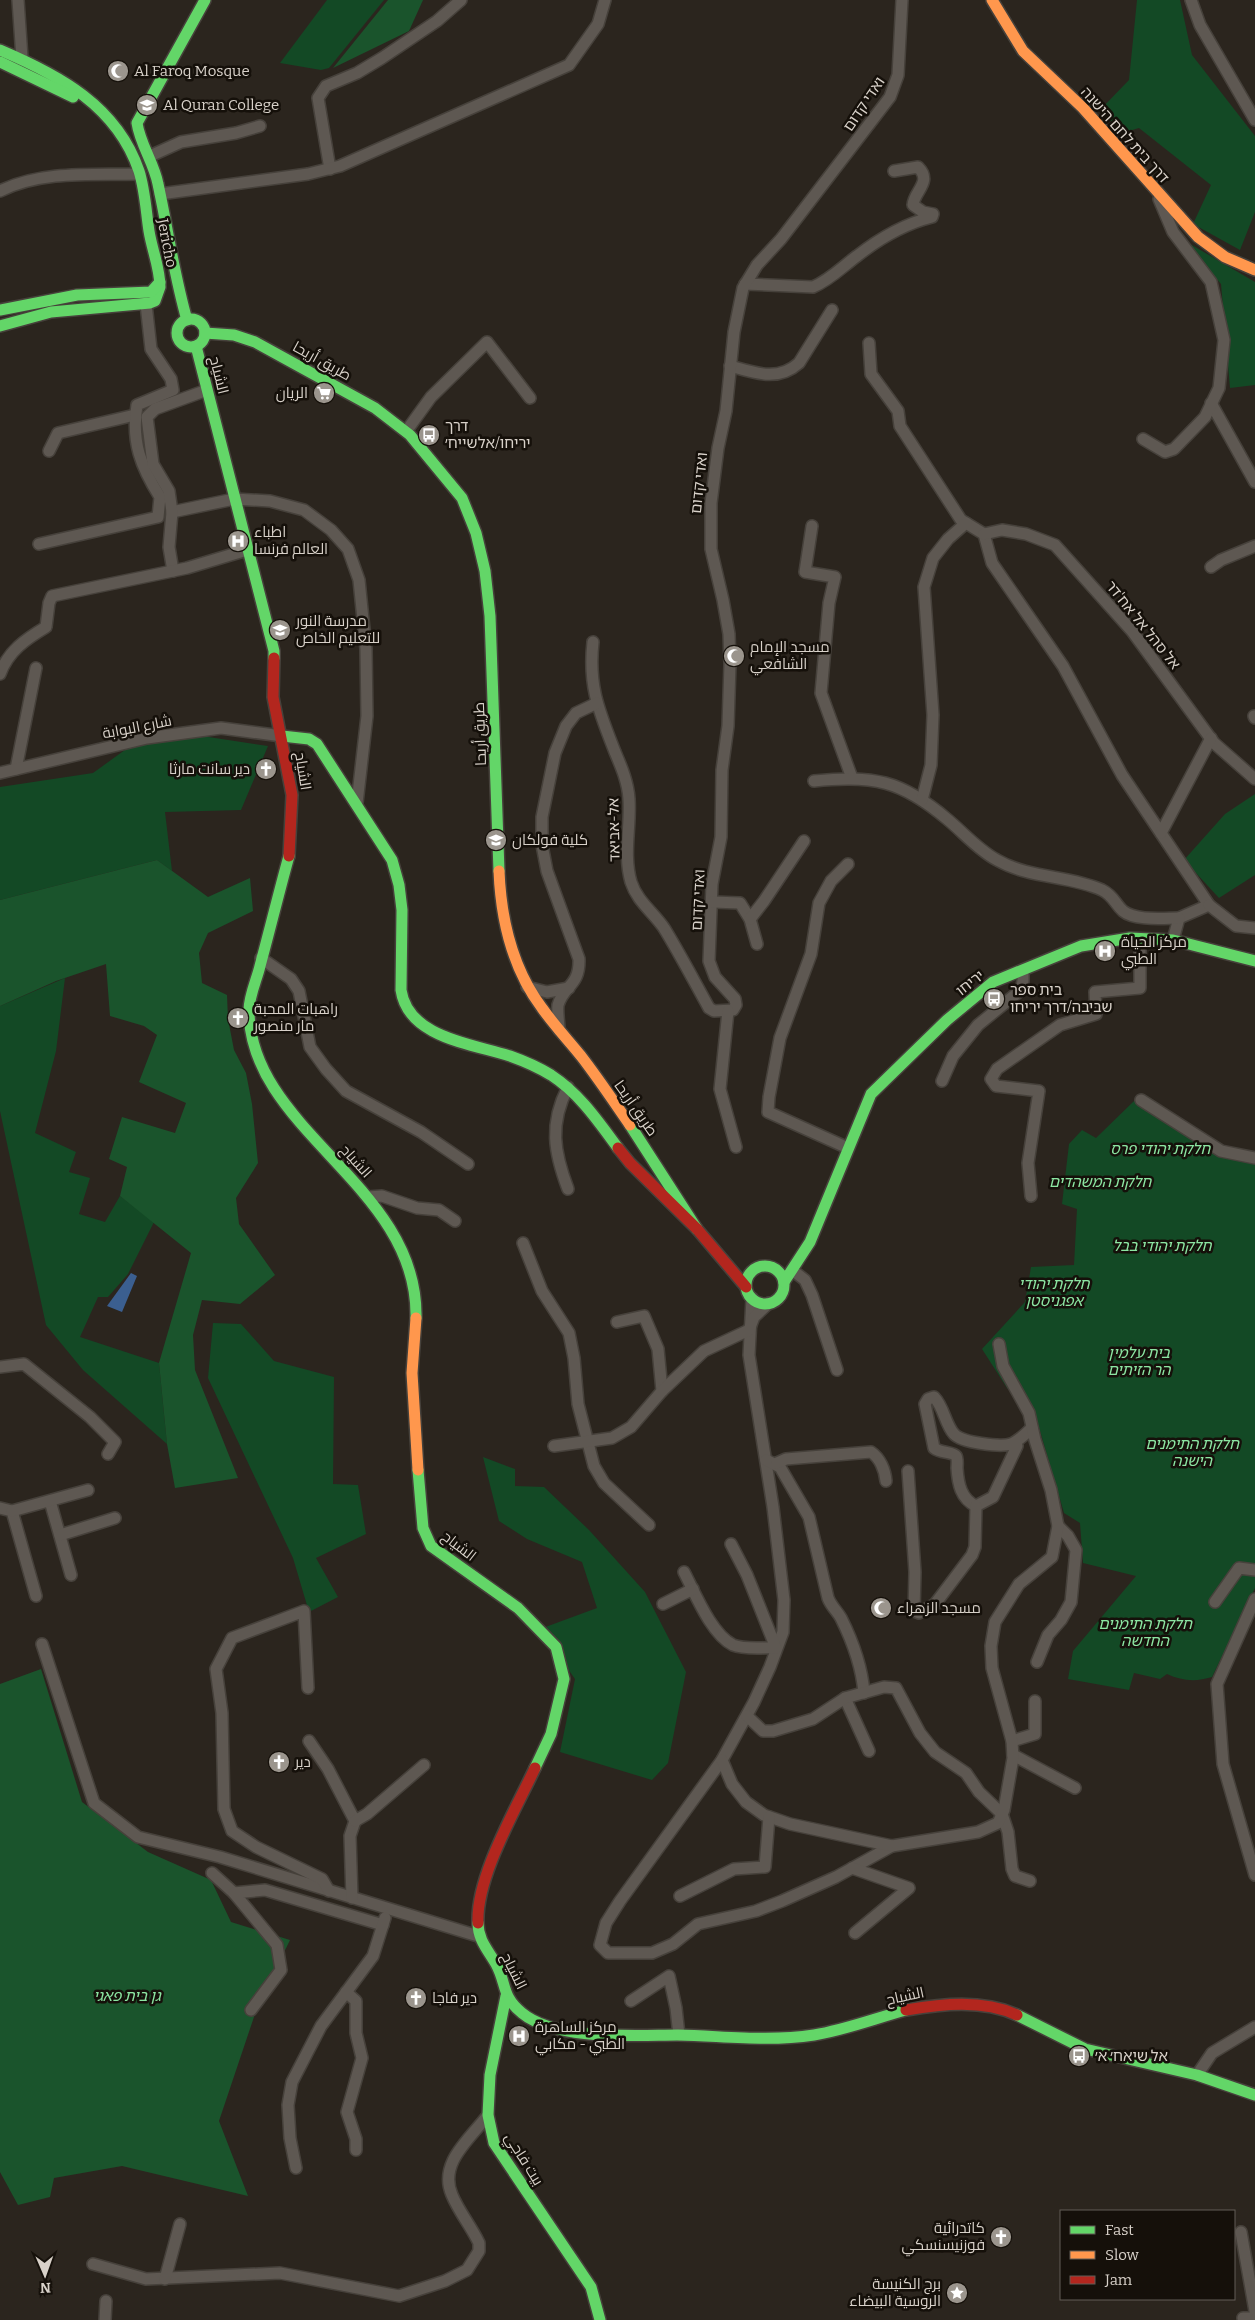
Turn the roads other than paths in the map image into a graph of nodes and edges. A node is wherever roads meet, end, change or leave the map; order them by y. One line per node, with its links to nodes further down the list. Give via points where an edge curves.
1 (18, 0): 9 (street)
2 (205, 0): 14 (street, via 137,123 139,136)
3 (461, 0): 15 (street, via 437,21 382,58 326,86 318,98)
4 (605, 0): 15 (street, via 598,24 569,65)
5 (902, 0): 23 (street, ואדי קדום, via 898,75 890,97)
6 (992, 0): 19 (street, דרך בית לחם הישנה, via 1023,51 1083,108)
7 (1191, 0): 12 (street, via 1200,25)
8 (0, 50): 9 (street, Jericho)
9 (22, 58): 11 (street, Jericho, via 76,88)
10 (0, 62): 11 (street, via 65,93)
11 (111, 120): 17 (street, Jericho, via 128,145)
12 (1255, 120)
13 (260, 126): 14 (street, via 181,142)
14 (150, 156): 20 (street)
15 (330, 168): 20 (street, via 308,174)
16 (894, 171): 23 (street, via 918,167 923,172 924,178 913,206 932,214 932,217 905,225 857,255 822,284 813,287)
17 (140, 174): 18 (street, via 44,177); 22 (street, Jericho)
18 (0, 191)
19 (1156, 191): 21 (street, דרך בית לחם הישנה, via 1198,237 1225,257); 37 (street, via 1173,232 1211,282 1224,340 1219,388)
20 (160, 194): 29 (street, via 175,280)
21 (1255, 270)
22 (160, 282): 24 (street, via 151,292); 25 (street, Jericho, via 160,295)
23 (745, 284): 34 (street, ואדי קדום)
24 (77, 295): 26 (street); 27 (street)
25 (146, 304): 26 (street); 39 (street, via 151,349 171,379 172,390 137,405)
26 (79, 308): 30 (street)
27 (0, 310)
28 (832, 310): 34 (street, via 792,370 769,375)
29 (187, 320): 31 (street, via 199,322); 33 (street, via 178,328 178,340 184,346)
30 (0, 326)
31 (205, 333): 33 (street); 38 (street, طريق أريحا, via 234,335 255,342)
32 (869, 343): 47 (street, via 871,374 898,410 900,426)
33 (196, 346): 35 (street, الشياح)
34 (730, 366): 71 (street, ואדי קדום, via 711,503 712,549 726,617 730,664 721,837 712,884)
35 (207, 390): 45 (street, الشياح); 46 (street, via 154,409 147,417 154,464 169,491)
36 (530, 398): 40 (street, via 487,342 431,397)
37 (1212, 403): 41 (street, via 1204,417 1174,449 1165,452); 43 (street)
38 (375, 408): 40 (street); 44 (street, طريق أريحا, via 410,435)
39 (135, 415): 42 (street, via 58,433); 50 (street, via 144,471 160,497 158,517)
40 (410, 426): 44 (street, via 433,444 446,461)
41 (1143, 439)
42 (49, 451)
43 (1255, 482)
44 (462, 498): 82 (street, طريق أريحا, via 476,533 485,571 490,616 500,900 509,944)
45 (234, 499): 46 (street); 52 (street, الشياح); 67 (street, via 270,501 304,510 331,530 348,550 359,580 366,649 366,716)
46 (172, 512): 54 (street, via 169,547)
47 (966, 523): 49 (street); 66 (street, via 933,558 924,587 933,715 931,765)
48 (812, 526): 63 (street, via 805,572 835,577 829,603 821,693)
49 (984, 534): 60 (street, אל סהל אל אח'דר, via 1002,530 1026,534 1055,545 1132,631); 68 (street, via 992,563 1063,666 1122,775)
50 (39, 544)
51 (1255, 546): 53 (street)
52 (247, 550): 54 (street); 59 (street, الشياح, via 274,651 272,697)
53 (1211, 567)
54 (174, 571): 57 (street, via 52,596 46,626 22,641 4,662)
55 (593, 642): 58 (street, אל-אביאד, via 590,669)
56 (36, 668): 61 (street)
57 (0, 674)
58 (596, 703): 83 (street, via 576,713 566,726 555,753 542,817 542,845 547,871 579,959 579,971); 84 (street, אל-אביאד, via 627,786 627,857 631,881 638,897 663,927 709,1008)
59 (282, 736): 61 (street, شارع البوابة, via 221,728 194,731 147,738); 67 (street, via 309,738 317,744); 79 (street, الشياح, via 292,794 289,854)
60 (1211, 738): 64 (street, אל סהל אל אח'דר); 68 (street)
61 (16, 770): 62 (street, شارع البوابة)
62 (0, 774)
63 (852, 778): 65 (street); 66 (street, via 870,778 898,785)
64 (1255, 779)
65 (814, 781)
66 (922, 800): 73 (street, via 995,860 1016,870 1102,890 1116,899 1123,911 1135,916)
67 (357, 803): 87 (street, via 392,860 399,878 403,917 402,998 410,1012 443,1036 524,1061 555,1076)
68 (1161, 833): 72 (street)
69 (804, 841): 74 (street)
70 (848, 864): 90 (street, via 831,880 819,903 812,954 780,1038 768,1112)
71 (713, 902): 74 (street, via 740,903); 84 (street, ואדי קדום, via 710,968 735,999 736,1005)
72 (1209, 905): 73 (street); 75 (street, via 1236,926)
73 (1179, 918): 77 (street)
74 (750, 919): 78 (street)
75 (1255, 928)
76 (1140, 939): 77 (street, יריחו); 81 (street, יריחו, via 1081,946); 94 (street, via 1140,988 1095,992 1096,1014 1060,1025 997,1069 991,1080 996,1086 1039,1092 1028,1163)
77 (1173, 940): 80 (street, יריחו)
78 (758, 944)
79 (261, 958): 92 (street, via 291,979 299,991 310,1047 346,1091 421,1132); 95 (street, الشياح, via 249,1009 257,1058 292,1113)
80 (1255, 961)
81 (1022, 970): 86 (street, via 1021,990 978,1025 953,1056); 90 (street, יריחו, via 993,982 947,1020 871,1094)
82 (527, 987): 83 (street, via 547,992); 85 (street, طريق أريحا)
83 (569, 988): 85 (street, via 558,1008)
84 (730, 1011): 89 (street, via 720,1089)
85 (559, 1030): 98 (street, طريق أريحا, via 591,1068)
86 (942, 1081)
87 (568, 1087): 93 (street, via 560,1103 554,1140); 98 (street, via 630,1163)
88 (1141, 1100): 91 (street, via 1221,1151)
89 (736, 1147)
90 (848, 1148): 97 (street, יריחו)
91 (1255, 1158)
92 (468, 1164)
93 (568, 1189)
94 (1031, 1196)
95 (368, 1197): 96 (street, via 382,1196 418,1208 439,1210); 170 (street, الشياح, via 398,1240 412,1274 416,1315 413,1419 423,1528 431,1546 518,1608 556,1647 564,1679 551,1734 484,1882 477,1907)
96 (455, 1221)
97 (816, 1228): 101 (street, יריחו, via 797,1253); 103 (street, יריחו)
98 (696, 1230): 100 (street)
99 (523, 1243): 116 (street, via 542,1291 569,1333 578,1404)
100 (718, 1256): 102 (street, via 728,1263); 105 (street)
101 (771, 1266): 102 (street); 104 (street, via 780,1272)
102 (758, 1267): 105 (street, via 749,1275)
103 (792, 1270): 104 (street, יריחו); 112 (street, via 805,1280 812,1295)
104 (784, 1282): 107 (street, via 779,1298)
105 (746, 1287): 106 (street)
106 (752, 1298): 107 (street, via 763,1304); 109 (street)
107 (769, 1303): 109 (street, via 754,1317)
108 (616, 1322): 113 (street, via 644,1316 658,1349)
109 (749, 1330): 113 (street, via 704,1351); 119 (street, via 749,1354)
110 (1000, 1344): 114 (street, via 1003,1366 1029,1413)
111 (0, 1367): 118 (street, via 24,1364 90,1417 115,1442)
112 (837, 1370)
113 (662, 1391): 116 (street, via 631,1427 612,1438)
114 (1032, 1428): 115 (street); 129 (street, via 1052,1490)
115 (1016, 1442): 124 (street, via 993,1497); 124 (street, via 988,1445 961,1439 954,1435 940,1402 934,1397 928,1398 924,1404 934,1448 957,1458 959,1486 966,1501)
116 (587, 1443): 117 (street); 128 (street, via 594,1466 604,1483)
117 (554, 1446)
118 (108, 1454)
119 (771, 1462): 121 (street, via 871,1452 877,1456); 141 (street, via 784,1600 782,1632); 144 (street, via 809,1517 828,1598 851,1642)
120 (908, 1471): 124 (street, via 915,1572 914,1611 919,1613 935,1604 972,1555)
121 (886, 1481)
122 (88, 1490): 123 (street)
123 (50, 1501): 126 (street); 130 (street)
124 (976, 1506)
125 (0, 1508): 126 (street)
126 (12, 1511): 136 (street)
127 (114, 1518): 130 (street)
128 (649, 1525)
129 (1058, 1526): 142 (street, via 1076,1550 1071,1602 1048,1635); 148 (street, via 1052,1557 1019,1584 995,1622 992,1668)
130 (60, 1535): 134 (street)
131 (731, 1544): 141 (street)
132 (1255, 1570): 138 (street, via 1239,1568)
133 (684, 1572): 135 (street)
134 (71, 1575)
135 (693, 1589): 139 (street); 141 (street, via 717,1630 733,1644 745,1648)
136 (36, 1596)
137 (1255, 1599): 161 (street, via 1217,1684 1223,1764)
138 (1215, 1602)
139 (663, 1604)
140 (42, 1644): 163 (street, via 94,1803 138,1836 220,1857)
141 (776, 1648): 147 (street)
142 (1037, 1662)
143 (308, 1688): 163 (street, via 304,1611 232,1638 216,1669 222,1713 224,1808 232,1831 256,1847 322,1878)
144 (864, 1692): 145 (street); 155 (street, via 896,1688 920,1734 935,1752 966,1773 979,1792)
145 (845, 1698): 147 (street, via 813,1719 773,1731 763,1731); 150 (street)
146 (1034, 1701): 148 (street, via 1035,1734)
147 (746, 1716): 152 (street)
148 (1012, 1741): 151 (street)
149 (309, 1742): 157 (street, via 328,1769)
150 (869, 1751)
151 (1013, 1755): 154 (street); 155 (street)
152 (722, 1760): 156 (street, via 732,1784 746,1802); 159 (street, via 615,1908 601,1938 603,1949 608,1953 652,1953 673,1944 698,1924 756,1911)
153 (424, 1765): 157 (street)
154 (1075, 1788)
155 (1002, 1814): 158 (street, via 998,1823 978,1832); 162 (street, via 1008,1832 1012,1869 1015,1876)
156 (769, 1816): 158 (street, via 790,1824); 165 (street, via 766,1867 734,1869)
157 (355, 1821): 166 (street, via 350,1836)
158 (892, 1846): 159 (street)
159 (852, 1868): 169 (street, via 909,1888)
160 (212, 1873): 164 (street)
161 (1255, 1876)
162 (1030, 1882)
163 (329, 1891): 166 (street)
164 (234, 1893): 168 (street, via 265,1890); 174 (street, via 278,1945 281,1970)
165 (680, 1896)
166 (352, 1898): 167 (street)
167 (387, 1909): 168 (street); 170 (street)
168 (383, 1925): 171 (street, via 373,1956)
169 (855, 1933)
170 (478, 1936): 172 (street, الشياح, via 497,1966)
171 (346, 1992): 180 (street, via 356,2001 356,2033 362,2053 347,2112 356,2139); 181 (street, via 322,2026 292,2082 288,2104 289,2131)
172 (506, 1996): 176 (street, الشياح, via 523,2014 548,2025 581,2033); 179 (street, بيت فاجي, via 490,2075)
173 (631, 2001): 176 (street, via 669,1976)
174 (251, 2010)
175 (1255, 2027): 177 (street, via 1212,2053)
176 (679, 2035): 177 (street, الشياح, via 780,2039 816,2035 906,2010 946,2003 1010,2012 1086,2049)
177 (1197, 2075): 178 (street, الشياح)
178 (1255, 2095)
179 (488, 2116): 185 (street, via 449,2167 452,2196 479,2243 476,2258 467,2270 458,2275 399,2296 280,2273); 191 (street, بيت فاجي, via 494,2143 591,2287)
180 (356, 2150)
181 (296, 2168)
182 (180, 2224): 185 (street)
183 (1241, 2232): 187 (street)
184 (93, 2264): 185 (street, via 146,2279)
185 (165, 2279)
186 (106, 2301): 190 (street)
187 (1255, 2311)
188 (1243, 2317): 189 (street)
189 (1255, 2318)
190 (106, 2320)
191 (600, 2320)

